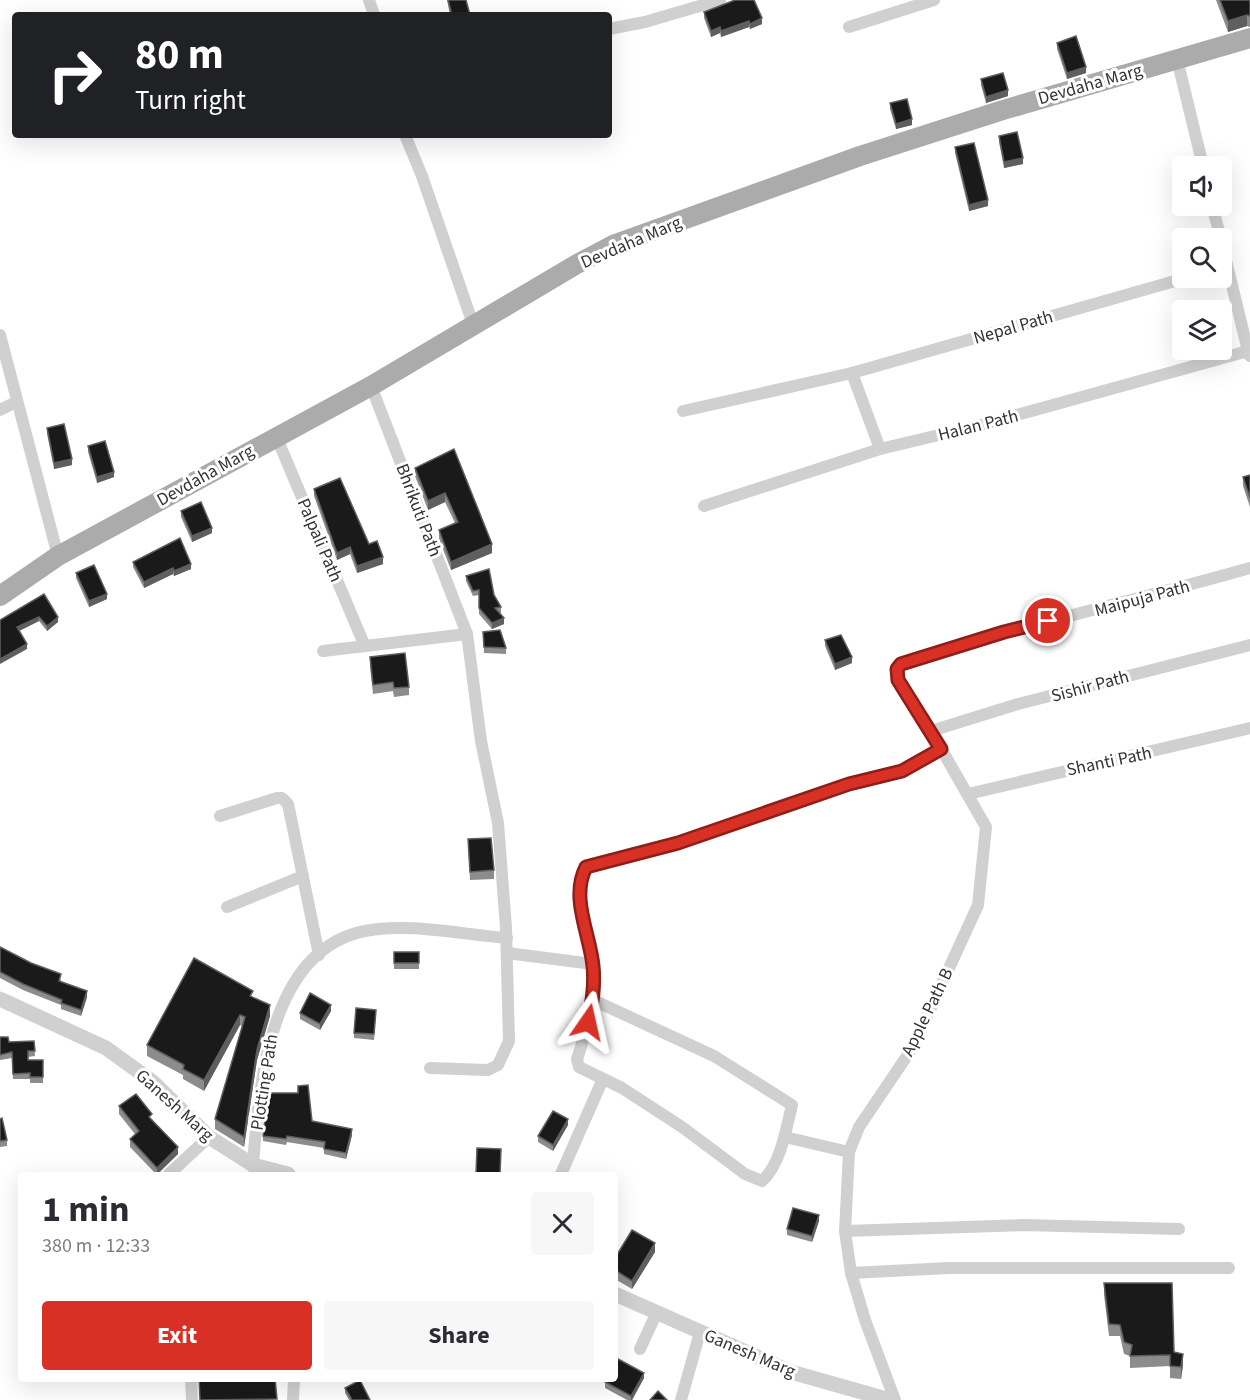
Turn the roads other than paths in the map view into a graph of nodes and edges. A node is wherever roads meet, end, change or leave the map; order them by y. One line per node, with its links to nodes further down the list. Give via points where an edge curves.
1 (720, 0): 4 (street)
2 (934, 0): 3 (street)
3 (849, 27)
4 (612, 28)
5 (1250, 38): 6 (main road, Devdaha Marg)
6 (1176, 59): 8 (street); 11 (main road, Devdaha Marg, via 860,156 613,245)
7 (406, 138): 11 (street)
8 (1200, 156)
9 (1172, 282): 14 (street, Nepal Path)
10 (1232, 284): 13 (street)
11 (474, 327): 15 (main road, Devdaha Marg)
12 (0, 335): 16 (street)
13 (1249, 353): 20 (street, Halan Path)
14 (852, 373): 18 (street, Nepal Path); 20 (street)
15 (371, 386): 19 (main road, Devdaha Marg); 25 (street, Bhrikuti Path)
16 (16, 402): 17 (street); 22 (street)
17 (0, 410)
18 (683, 411)
19 (276, 436): 22 (main road, Devdaha Marg); 26 (street, Palpali Path)
20 (880, 449): 21 (street, Halan Path)
21 (704, 506)
22 (58, 556): 24 (main road, Devdaha Marg)
23 (1250, 568): 29 (street, Maipuja Path, via 1004,632 909,660)
24 (0, 596)
25 (467, 634): 26 (street); 37 (street, Bhrikuti Path, via 498,823)
26 (364, 644): 28 (street)
27 (1250, 645): 31 (street, Sishir Path, via 1018,704)
28 (323, 651)
29 (897, 669): 31 (street, Apple Path B, via 898,680)
30 (1250, 728): 33 (street, Shanti Path)
31 (931, 731): 32 (street, Apple Path B)
32 (941, 749): 33 (street, Apple Path B); 40 (street, via 902,771 849,784 678,843 586,867 580,890)
33 (968, 794): 47 (street, Apple Path B, via 986,827 978,905 913,1047 859,1128)
34 (220, 816): 35 (street, via 282,798 291,809)
35 (303, 876): 36 (street); 39 (street)
36 (227, 907)
37 (507, 939): 38 (street, Bhrikuti Path); 39 (street, Plotting Path, via 397,928 340,939)
38 (507, 953): 40 (street); 43 (street, Bhrikuti Path, via 509,1041 498,1065 474,1072)
39 (319, 955): 48 (street, Plotting Path, via 293,985 273,1026 259,1095)
40 (593, 964): 42 (street)
41 (0, 999): 45 (street, Ganesh Marg, via 106,1048 153,1082)
42 (593, 1000): 44 (street, via 577,1059 579,1067); 46 (street, via 714,1056 792,1105)
43 (430, 1068)
44 (603, 1081): 46 (street, via 632,1095 756,1180 762,1181 771,1171); 51 (street)
45 (209, 1137): 48 (street, Ganesh Marg); 49 (street)
46 (784, 1137): 47 (street)
47 (849, 1152): 53 (street, Apple Path B)
48 (254, 1170): 50 (street, Ganesh Marg)
49 (171, 1172)
50 (271, 1172)
51 (562, 1172)
52 (1179, 1229): 53 (street, via 1023,1225)
53 (845, 1231): 55 (street, Apple Path B)
54 (1229, 1268): 55 (street, via 949,1268)
55 (851, 1273): 66 (street, Apple Path B)
56 (618, 1295): 57 (street, Ganesh Marg)
57 (656, 1314): 58 (street, Ganesh Marg); 59 (street)
58 (700, 1332): 64 (street); 65 (street, Ganesh Marg, via 791,1372)
59 (640, 1349)
60 (191, 1382): 62 (street)
61 (294, 1382): 63 (street)
62 (192, 1400)
63 (293, 1400)
64 (681, 1400)
65 (890, 1400)
66 (895, 1400)

